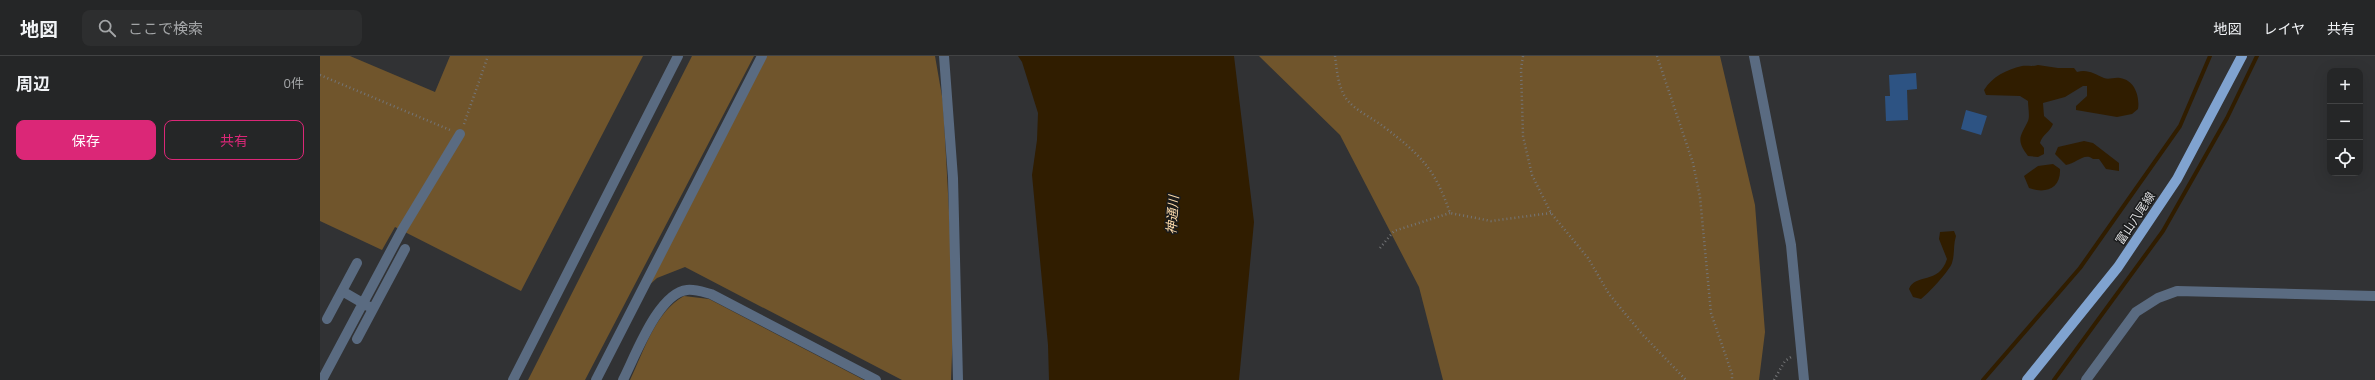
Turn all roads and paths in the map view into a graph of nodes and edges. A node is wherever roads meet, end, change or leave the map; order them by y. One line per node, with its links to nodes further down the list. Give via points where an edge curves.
1 (488, 56): 11 (path)
2 (678, 56): 25 (street)
3 (762, 56): 26 (street)
4 (944, 56): 29 (street, via 953,178)
5 (1335, 56): 12 (path, via 1340,87 1349,102 1420,157 1441,185)
6 (1523, 56): 13 (path, via 1523,136 1532,175)
7 (1658, 56): 31 (path, via 1693,163 1701,204 1711,313)
8 (1754, 56): 23 (street, via 1791,245)
9 (2242, 56): 34 (main road, 富山八尾線, via 2177,179 2118,267)
10 (320, 75): 11 (path)
11 (460, 134): 19 (street, via 402,230)
12 (1450, 213): 13 (path, via 1491,221); 14 (path, via 1394,231)
13 (1551, 213): 30 (path, via 1588,258 1609,294 1642,334)
14 (1380, 248)
15 (405, 249): 20 (street)
16 (357, 263): 17 (street)
17 (342, 291): 19 (street); 21 (street)
18 (2375, 296): 35 (street, via 2177,291 2158,298 2136,312)
19 (363, 302): 20 (street); 24 (street, via 333,366)
20 (373, 309): 22 (street)
21 (327, 319)
22 (357, 339)
23 (1802, 350): 32 (path, via 1785,361); 33 (street)
24 (322, 380)
25 (513, 380)
26 (596, 380)
27 (623, 380): 28 (street, via 661,309 672,296 686,290 711,294)
28 (876, 380)
29 (958, 380)
30 (1686, 380)
31 (1732, 380)
32 (1774, 380)
33 (1804, 380)
34 (2027, 380)
35 (2086, 380)

